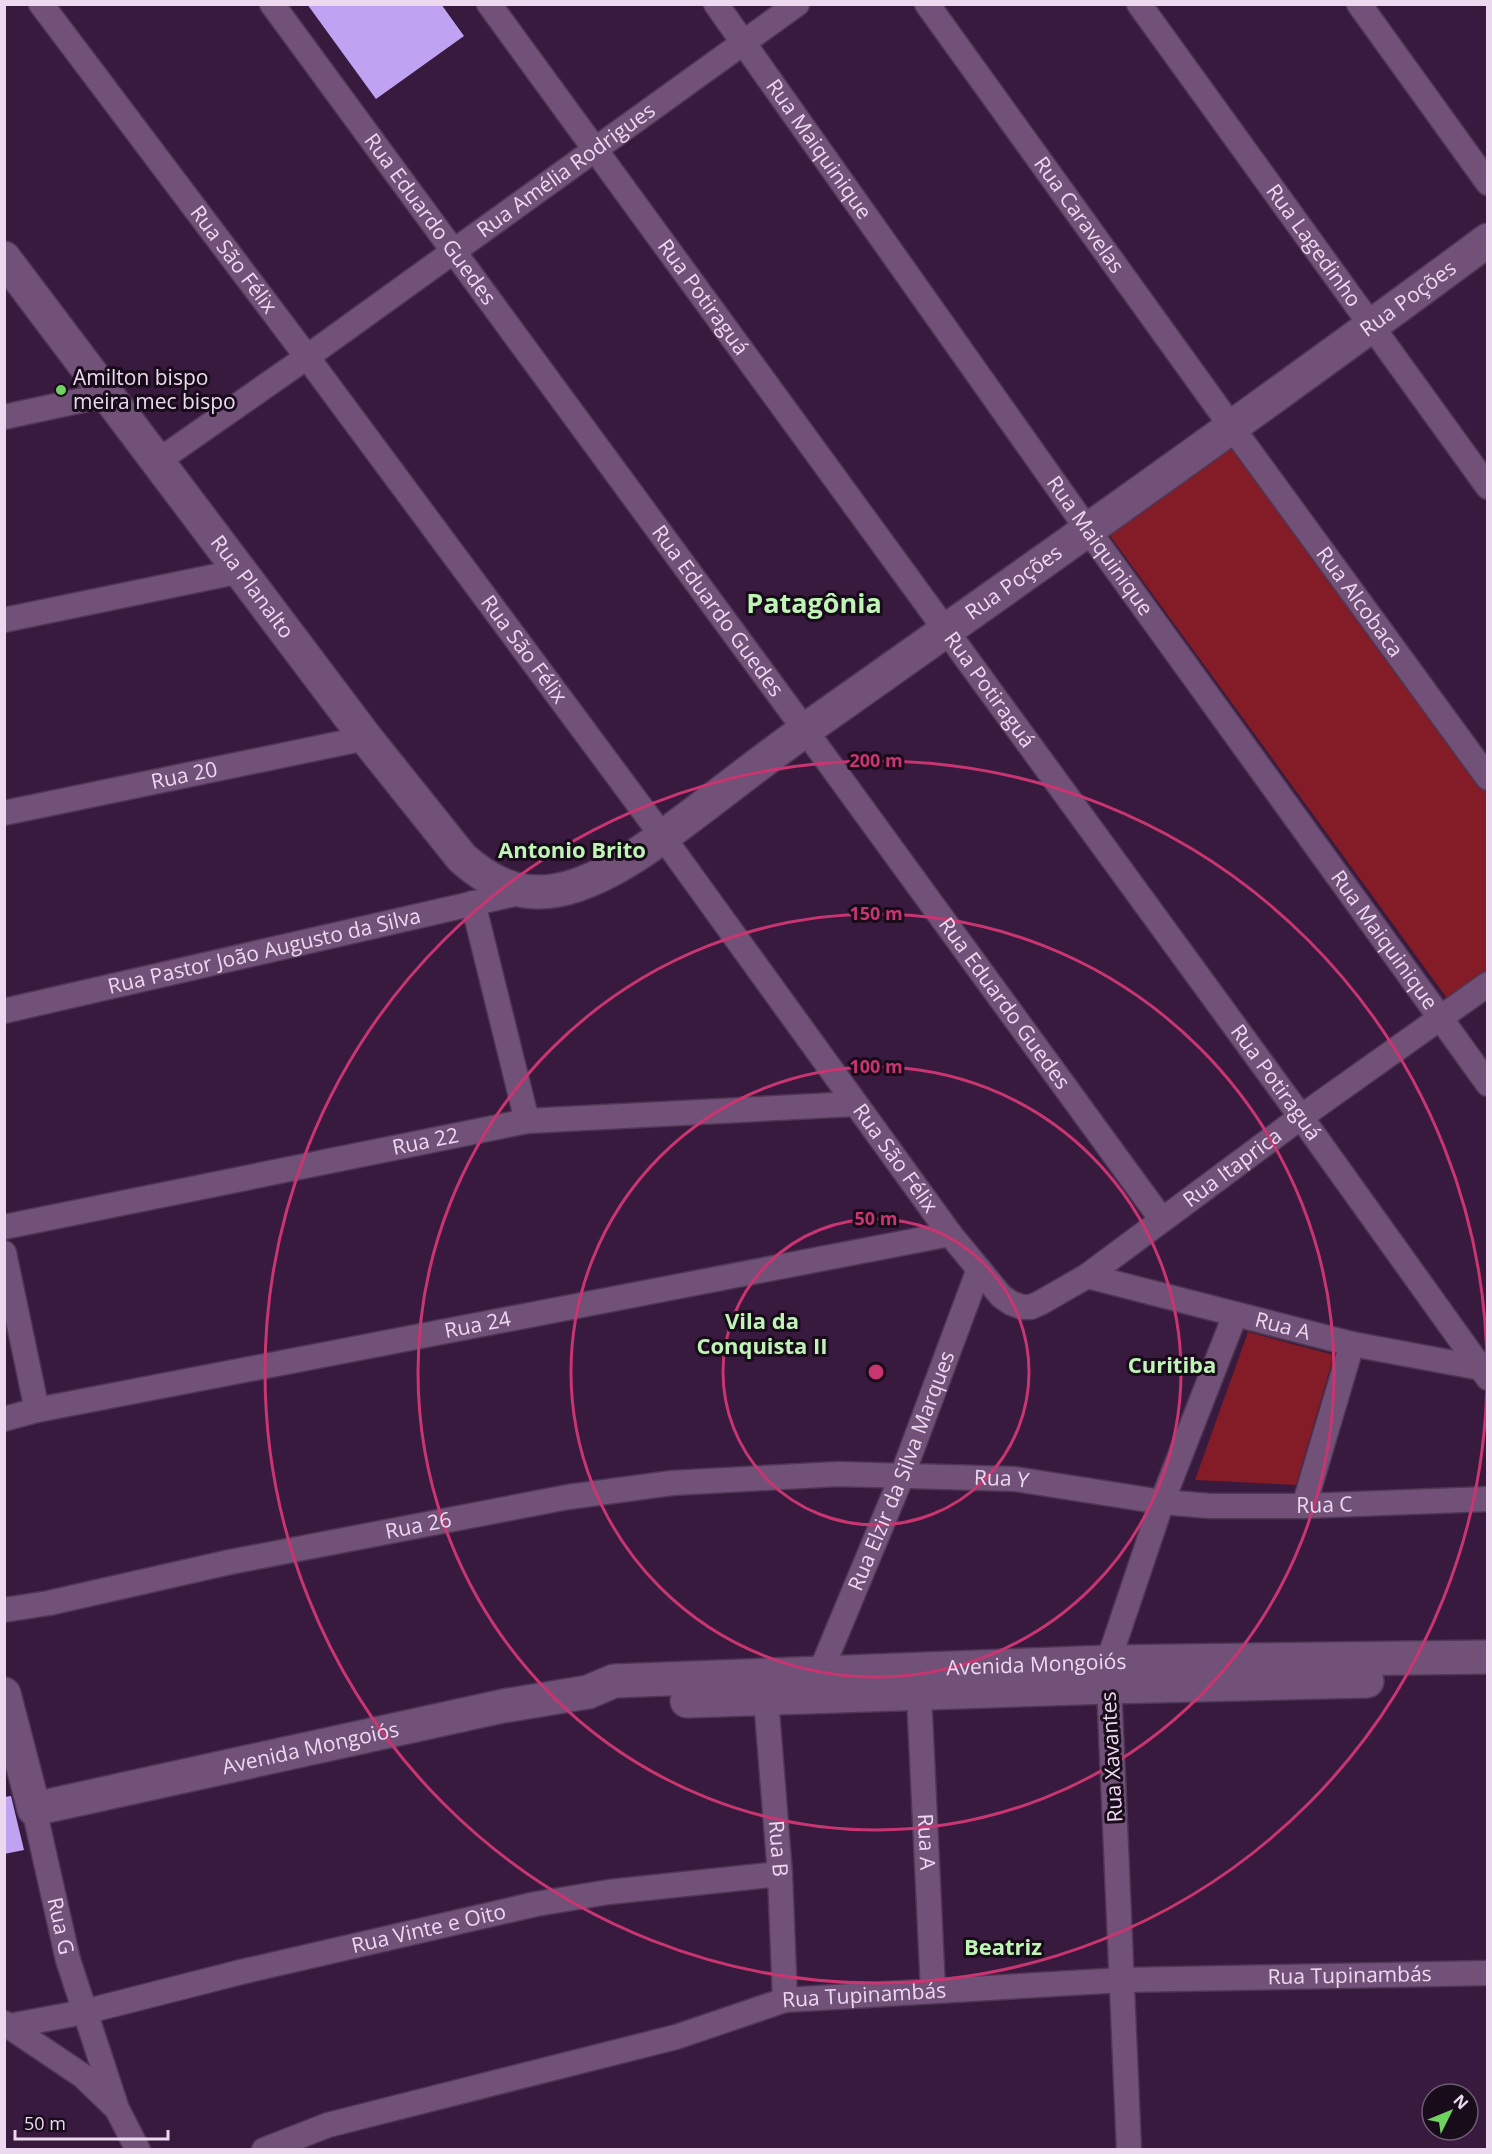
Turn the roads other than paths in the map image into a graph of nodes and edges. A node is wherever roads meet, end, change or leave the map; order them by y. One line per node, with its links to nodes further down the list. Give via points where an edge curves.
1 (41, 4): 16 (street, Rua São Félix)
2 (272, 4): 13 (street, Rua Eduardo Guedes)
3 (489, 4): 10 (street, Rua Potiraguá)
4 (716, 4): 9 (street, Rua Maiquinique)
5 (797, 4): 9 (street, Rua Amélia Rodrigues)
6 (927, 4): 19 (street, Rua Caravelas)
7 (1139, 4): 15 (street, Rua Lagedinho)
8 (1359, 4): 11 (street)
9 (744, 42): 10 (street, Rua Amélia Rodrigues); 22 (street, Rua Maiquinique)
10 (595, 150): 13 (street, Rua Amélia Rodrigues); 25 (street, Rua Potiraguá)
11 (1488, 183)
12 (1488, 240): 15 (street, Rua Poções)
13 (453, 252): 16 (street, Rua Amélia Rodrigues); 26 (street, Rua Eduardo Guedes)
14 (4, 258): 17 (street, Rua Planalto)
15 (1371, 327): 19 (street, Rua Poções); 21 (street, Rua Lagedinho)
16 (307, 357): 20 (street, Rua Amélia Rodrigues); 30 (street, Rua São Félix)
17 (106, 394): 18 (street); 20 (street, Rua Planalto)
18 (4, 417)
19 (1231, 426): 22 (street, Rua Poções); 28 (street, Rua Alcobaca)
20 (158, 461): 23 (street, Rua Planalto)
21 (1488, 487)
22 (1088, 530): 25 (street, Rua Poções); 35 (street, Rua Maiquinique)
23 (241, 571): 24 (street); 27 (street, Rua Planalto)
24 (4, 620)
25 (948, 632): 26 (street, Rua Poções); 38 (street, Rua Potiraguá)
26 (805, 730): 30 (street, Rua Poções); 40 (street, Rua Eduardo Guedes)
27 (366, 738): 29 (street, Rua 20); 31 (street, Rua Planalto, via 462,858 504,887)
28 (1488, 778)
29 (4, 813)
30 (663, 837): 31 (street, Rua Poções, via 615,869 575,886); 37 (street, Rua São Félix)
31 (523, 892): 32 (street, Rua Pastor João Augusto da Silva)
32 (474, 903): 34 (street, Rua Pastor João Augusto da Silva); 39 (street)
33 (1488, 984): 35 (street, Rua Itaprica)
34 (4, 1011)
35 (1439, 1019): 36 (street, Rua Maiquinique); 38 (street, Rua Itaprica)
36 (1488, 1084)
37 (855, 1104): 39 (street, Rua 22); 42 (street, Rua São Félix)
38 (1301, 1117): 40 (street, Rua Itaprica); 49 (street, Rua Potiraguá)
39 (527, 1121): 41 (street, Rua 22)
40 (1162, 1220): 45 (street, Rua Itaprica)
41 (4, 1227)
42 (950, 1234): 44 (street, Rua São Félix); 50 (street, Rua 24)
43 (4, 1253): 50 (street)
44 (979, 1269): 46 (street, Rua São Félix); 53 (street, Rua Elzir da Silva Marques)
45 (1086, 1276): 46 (street, Rua Itaprica, via 1031,1307 1011,1303); 47 (street, Rua A)
46 (1001, 1296)
47 (1235, 1315): 48 (street, Rua A); 55 (street, Rua Xavantes)
48 (1352, 1344): 49 (street, Rua A); 56 (street)
49 (1484, 1373)
50 (37, 1410): 51 (street, Rua 24)
51 (4, 1419)
52 (838, 1474): 53 (street, Rua Y); 57 (street, Rua 26, via 672,1483 568,1497 230,1562)
53 (902, 1476): 55 (street, Rua Y, via 1015,1479); 59 (street, Rua Elzir da Silva Marques)
54 (1488, 1499): 56 (street, Rua C)
55 (1162, 1502): 56 (street, Rua C); 60 (street, Rua Xavantes)
56 (1304, 1506)
57 (4, 1611)
58 (1488, 1657): 60 (street, Avenida Mongoiós)
59 (820, 1673): 60 (street, Avenida Mongoiós); 62 (street, Avenida Mongoiós, via 614,1681)
60 (1108, 1674): 61 (street, Avenida Mongoiós); 64 (street, Avenida Mongoiós); 69 (street, Rua Xavantes)
61 (1488, 1679)
62 (588, 1692): 65 (street, Avenida Mongoiós, via 622,1704); 66 (street, Avenida Mongoiós, via 503,1706)
63 (4, 1694): 66 (street, Rua G)
64 (919, 1694): 65 (street, Avenida Mongoiós); 70 (street, Rua A)
65 (766, 1699): 67 (street, Rua B)
66 (34, 1809): 72 (street, Rua G, via 68,1960)
67 (780, 1874): 71 (street, Rua B); 72 (street, Rua Vinte e Oito, via 609,1892 536,1904)
68 (1488, 1973): 69 (street, Rua Tupinambás)
69 (1123, 1980): 70 (street, Rua Tupinambás); 77 (street, Rua Xavantes)
70 (933, 1990): 71 (street, Rua Tupinambás)
71 (785, 2000): 76 (street, Rua Tupinambás, via 676,2037 328,2125)
72 (84, 2012): 73 (street, Rua Vinte e Oito); 74 (street, Rua G)
73 (6, 2026): 74 (street, via 62,2060)
74 (117, 2109): 75 (street, Rua G)
75 (138, 2150)
76 (264, 2150)
77 (1129, 2150)

